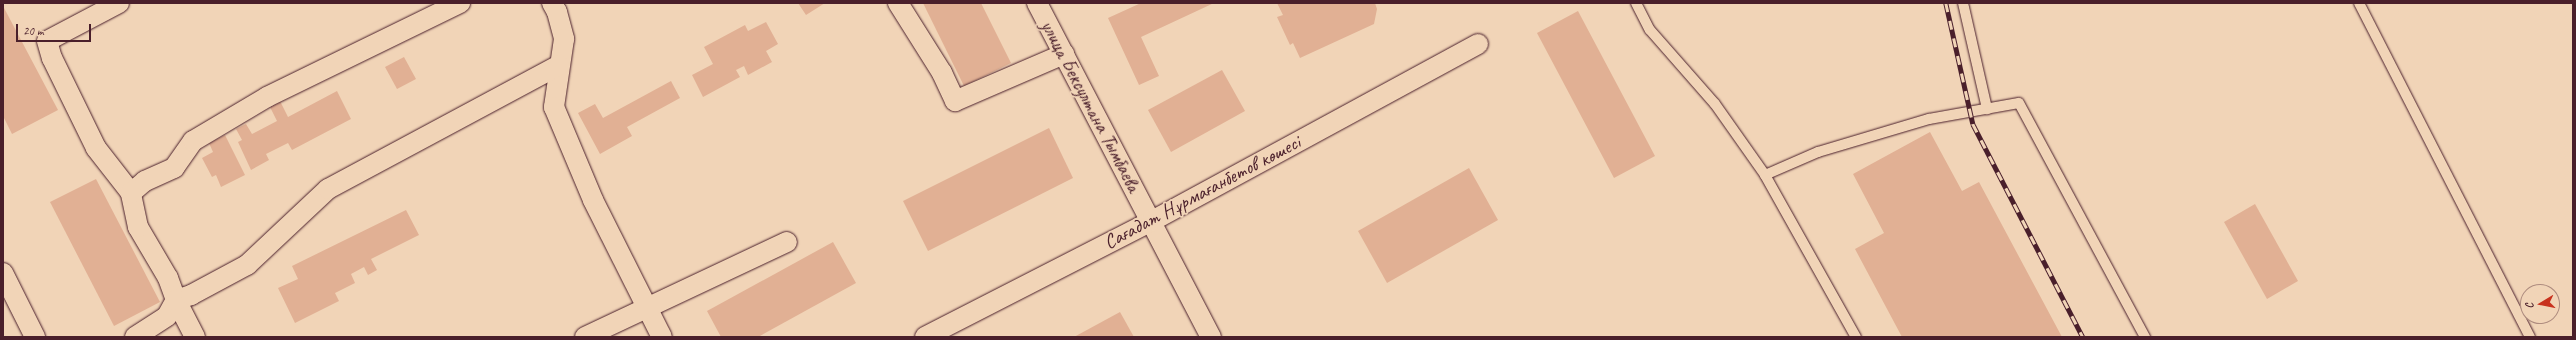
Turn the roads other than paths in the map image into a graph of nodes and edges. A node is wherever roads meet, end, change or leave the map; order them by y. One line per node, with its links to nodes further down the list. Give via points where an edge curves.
1 (119, 3): 14 (street, via 47,41 52,58 96,148)
2 (460, 3): 14 (street, via 267,97 193,142 174,168 145,181)
3 (552, 3): 11 (street, via 564,38)
4 (898, 3): 10 (street, via 942,73 955,101)
5 (1037, 3): 10 (street, улица Бексултана Тымбаева)
6 (1636, 3): 13 (lane, via 1650,30 1715,104)
7 (1962, 3): 12 (lane)
8 (2359, 3): 29 (lane)
9 (1478, 44): 15 (street, Сағадат Нұрмағанбетов көшесі)
10 (1064, 54): 15 (street, улица Бексултана Тымбаева)
11 (559, 65): 18 (street, via 328,189 247,265 191,295); 19 (street, via 554,107 593,200)
12 (1988, 109): 13 (lane, via 1929,119 1869,136 1818,152); 28 (lane, via 2019,103)
13 (1765, 175): 27 (lane)
14 (131, 193): 18 (street, via 138,227 168,278)
15 (1152, 221): 25 (street, Сағадат Нұрмағанбетов көшесі); 26 (street, улица Бексултана Тымбаева)
16 (787, 242): 19 (street)
17 (3, 273): 20 (street)
18 (176, 300): 21 (street, via 167,316); 22 (street)
19 (648, 308): 23 (street); 24 (street)
20 (35, 337)
21 (135, 337)
22 (195, 337)
23 (585, 337)
24 (662, 337)
25 (924, 337)
26 (1211, 337)
27 (1856, 337)
28 (2145, 337)
29 (2530, 337)

